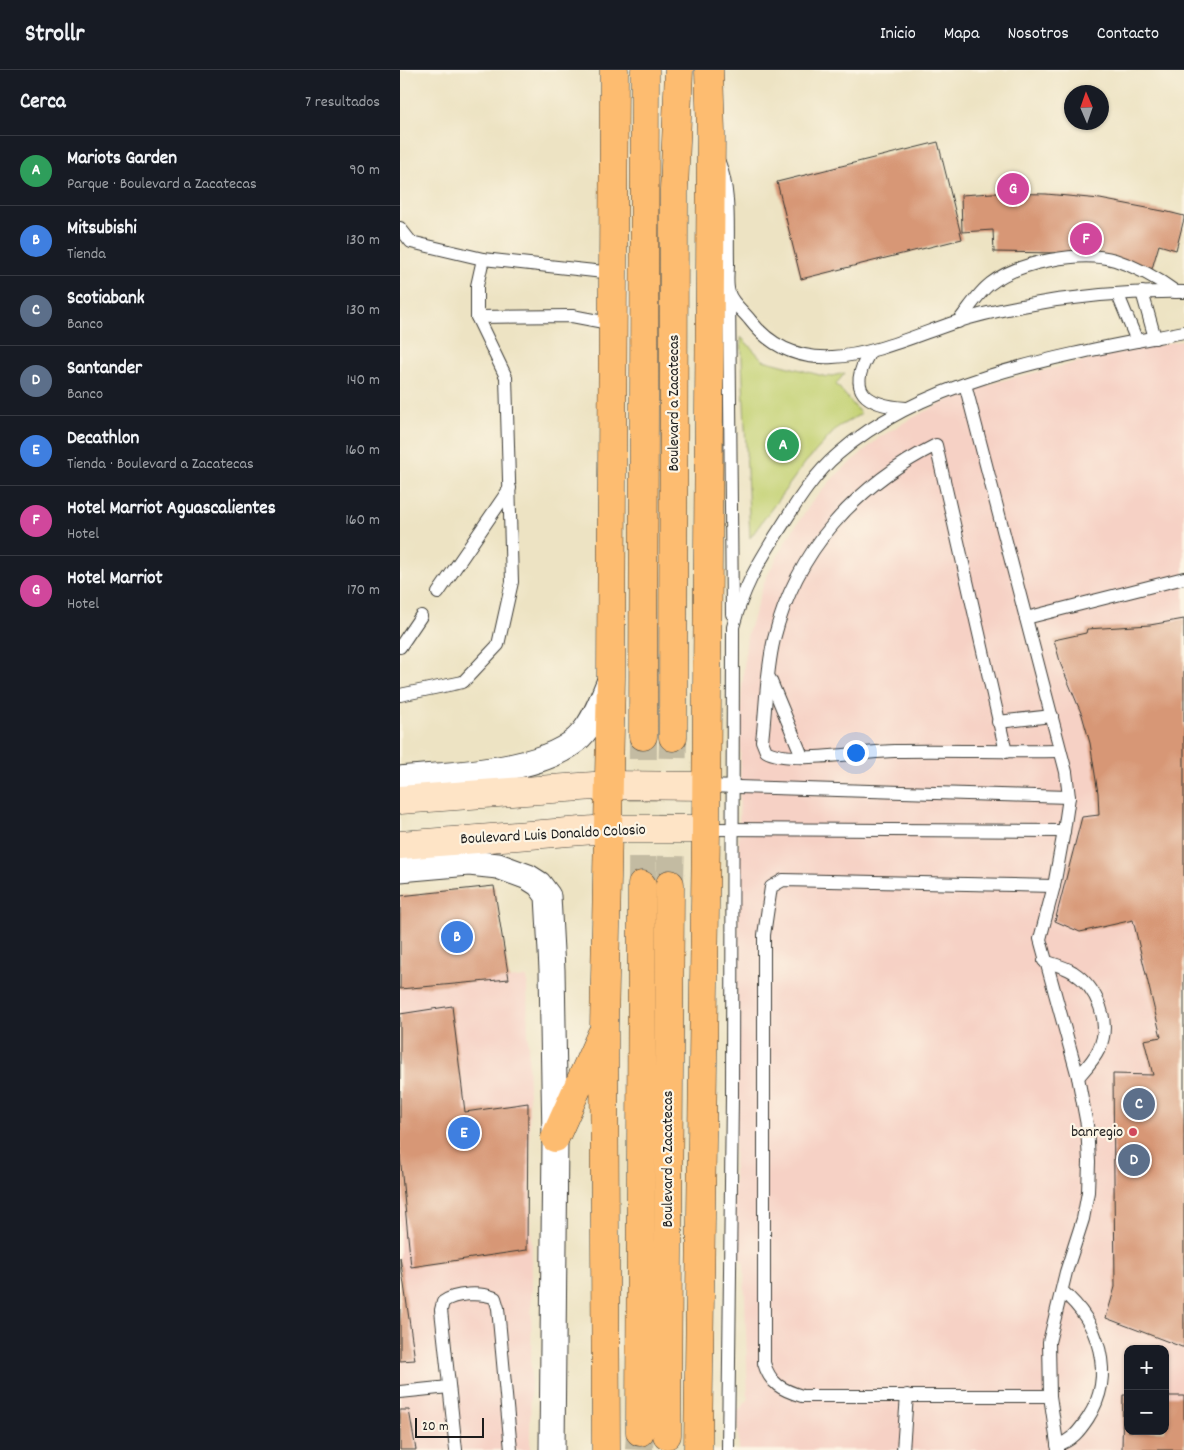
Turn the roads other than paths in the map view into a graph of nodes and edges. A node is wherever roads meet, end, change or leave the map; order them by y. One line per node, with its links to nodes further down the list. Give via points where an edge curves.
1 (614, 70): 8 (main road)
2 (645, 70): 34 (main road, Boulevard a Zacatecas)
3 (679, 70): 35 (main road, Boulevard a Zacatecas, via 674,190)
4 (709, 70): 5 (main road)
5 (711, 133): 11 (lane, via 726,180); 42 (main road)
6 (400, 228): 7 (lane, via 411,242)
7 (483, 260): 8 (lane); 13 (lane, via 477,286)
8 (613, 273): 15 (main road)
9 (1142, 292): 10 (lane); 12 (lane); 17 (lane)
10 (1180, 292): 14 (lane, via 1154,276 1113,260 1064,257 1026,266 990,284)
11 (728, 294): 19 (lane, via 759,332 790,350 825,358); 27 (lane)
12 (1118, 294): 14 (lane, via 1022,306); 18 (lane)
13 (477, 316): 15 (lane, via 572,316); 22 (lane, via 506,377)
14 (958, 322): 19 (lane)
15 (614, 324): 30 (main road)
16 (1184, 332): 17 (lane)
17 (1155, 338): 18 (lane)
18 (1137, 341): 20 (lane)
19 (870, 352): 21 (lane, via 858,379 860,390 868,399 878,403)
20 (965, 384): 21 (lane); 26 (lane)
21 (906, 408): 27 (lane, via 837,454 804,492 751,574)
22 (510, 488): 24 (lane); 31 (lane, via 512,582 498,645 463,682)
23 (1184, 578): 26 (lane)
24 (438, 593)
25 (421, 616): 28 (lane)
26 (1026, 618): 32 (lane)
27 (733, 627): 42 (lane)
28 (400, 647)
29 (769, 676): 33 (lane, via 774,640 788,596 807,558 840,515 862,494 897,466 936,445); 38 (lane); 38 (lane, via 762,741 766,751 774,756)
30 (611, 678): 39 (street, via 583,734 540,760 503,769); 40 (main road)
31 (400, 695)
32 (1052, 716): 33 (lane); 36 (lane)
33 (998, 722): 37 (lane)
34 (643, 736)
35 (673, 737)
36 (1060, 751): 37 (lane); 44 (lane)
37 (1006, 752): 38 (lane, via 894,750)
38 (802, 756)
39 (400, 779)
40 (608, 785): 42 (main road); 43 (main road); 46 (main road)
41 (400, 786): 43 (main road)
42 (719, 786): 44 (lane); 47 (main road)
43 (428, 797): 45 (main road)
44 (1069, 797): 48 (lane)
45 (400, 800)
46 (607, 828): 47 (main road, Boulevard Luis Donaldo Colosio); 49 (main road, Boulevard Luis Donaldo Colosio); 55 (main road)
47 (719, 829): 48 (lane); 56 (main road)
48 (1064, 831): 53 (lane)
49 (400, 845)
50 (400, 869): 58 (street, Boulevard Luis Donaldo Colosio, via 469,863 498,866 528,877 539,884 548,896)
51 (670, 884): 65 (main road, Boulevard a Zacatecas)
52 (642, 885): 64 (main road, Boulevard a Zacatecas)
53 (1054, 886): 54 (lane, via 1040,939); 62 (lane, via 783,880 771,887 764,935 764,1363 767,1376 786,1392 802,1396)
54 (1044, 961): 57 (lane); 57 (lane, via 1072,971 1083,980 1097,997 1103,1012 1104,1032 1100,1048)
55 (604, 1026): 58 (main road); 70 (main road)
56 (718, 1049): 71 (main road); 72 (lane)
57 (1078, 1077): 59 (lane, via 1087,1125 1088,1192)
58 (555, 1138): 69 (street)
59 (1062, 1291): 63 (lane, via 1049,1342); 66 (lane, via 1075,1302 1091,1324 1100,1347 1102,1370 1100,1394 1092,1411 1072,1438)
60 (449, 1387): 61 (lane); 67 (lane); 68 (lane, via 441,1310 443,1302 448,1298 485,1294 495,1298)
61 (400, 1392)
62 (907, 1395): 63 (lane); 73 (lane)
63 (1050, 1396): 66 (lane)
64 (640, 1432)
65 (666, 1435)
66 (1058, 1448)
67 (456, 1450)
68 (511, 1450)
69 (552, 1450)
70 (606, 1450)
71 (698, 1450)
72 (728, 1450)
73 (903, 1450)

